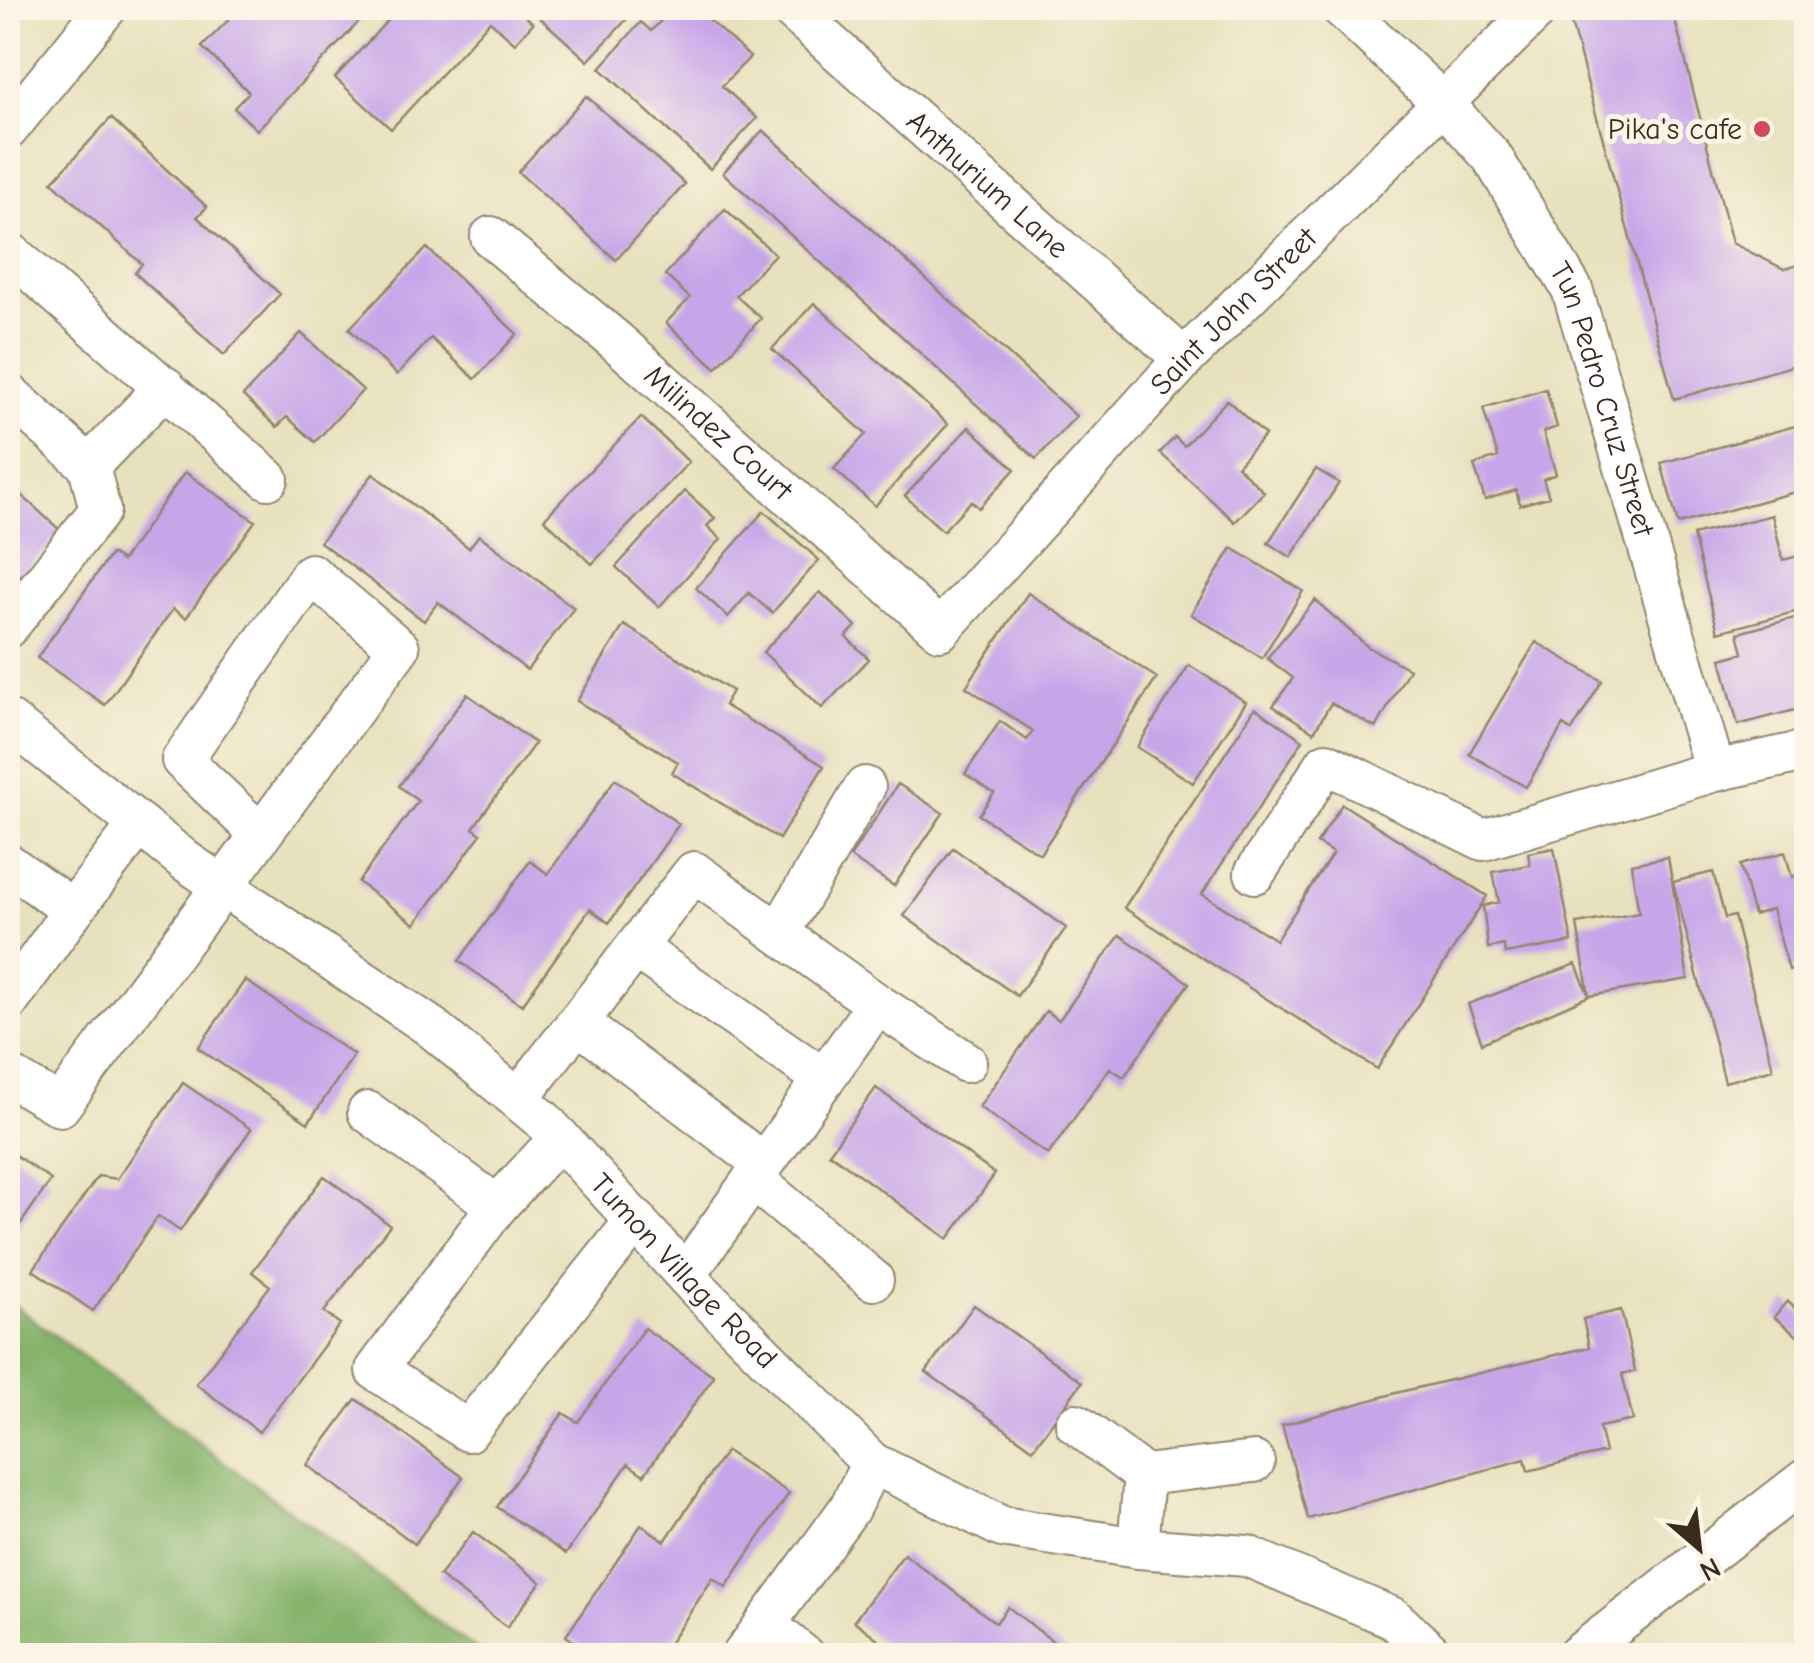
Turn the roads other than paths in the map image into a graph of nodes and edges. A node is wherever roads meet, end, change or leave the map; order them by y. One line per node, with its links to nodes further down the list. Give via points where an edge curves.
1 (105, 8): 6 (street)
2 (790, 8): 9 (street, Anthurium Lane)
3 (1342, 8): 5 (street, Tun Pedro Cruz Street)
4 (1539, 8): 5 (street, Saint John Street)
5 (1442, 102): 9 (street, Saint John Street); 18 (street, Tun Pedro Cruz Street, via 1492,157 1572,289)
6 (8, 129)
7 (491, 238): 15 (street, Milindez Court, via 616,340)
8 (8, 251): 10 (street)
9 (1184, 359): 15 (street, Saint John Street)
10 (165, 387): 12 (street); 13 (street)
11 (8, 393): 12 (street)
12 (89, 466): 14 (street, via 100,510)
13 (268, 479)
14 (8, 627)
15 (940, 630)
16 (8, 720): 20 (street, Tumon Village Road)
17 (1806, 751): 18 (street)
18 (1714, 771): 23 (street, via 1483,840 1326,763)
19 (865, 787): 26 (street)
20 (139, 824): 24 (street, Tumon Village Road); 25 (street)
21 (260, 834): 21 (street, via 399,648 311,574 182,760); 24 (street)
22 (8, 864): 25 (street)
23 (1255, 873)
24 (222, 886): 32 (street, via 60,1106); 34 (street, Tumon Village Road, via 431,1027)
25 (73, 910): 28 (street)
26 (779, 933): 27 (street, via 694,872); 29 (street)
27 (636, 948): 30 (street); 33 (street)
28 (8, 1002)
29 (877, 1004): 31 (street); 33 (street)
30 (578, 1022): 34 (street); 37 (street)
31 (966, 1062)
32 (8, 1075)
33 (824, 1079): 37 (street)
34 (518, 1099): 36 (street, Tumon Village Road)
35 (368, 1112): 38 (street)
36 (560, 1138): 38 (street); 39 (street, Tumon Village Road)
37 (758, 1172): 40 (street); 41 (street)
38 (497, 1206): 39 (street, via 376,1370 468,1431)
39 (636, 1220): 40 (street, Tumon Village Road)
40 (686, 1274): 44 (street, Tumon Village Road)
41 (873, 1280)
42 (1076, 1424): 45 (street)
43 (1254, 1462): 45 (street)
44 (872, 1463): 47 (street, Tumon Village Road, via 1002,1527); 48 (street, via 849,1509)
45 (1144, 1475): 47 (street)
46 (1806, 1479): 51 (street)
47 (1138, 1548): 50 (street, Tumon Village Road, via 1247,1556 1393,1618)
48 (754, 1640): 49 (street)
49 (804, 1656)
50 (1434, 1656)
51 (1577, 1656)

